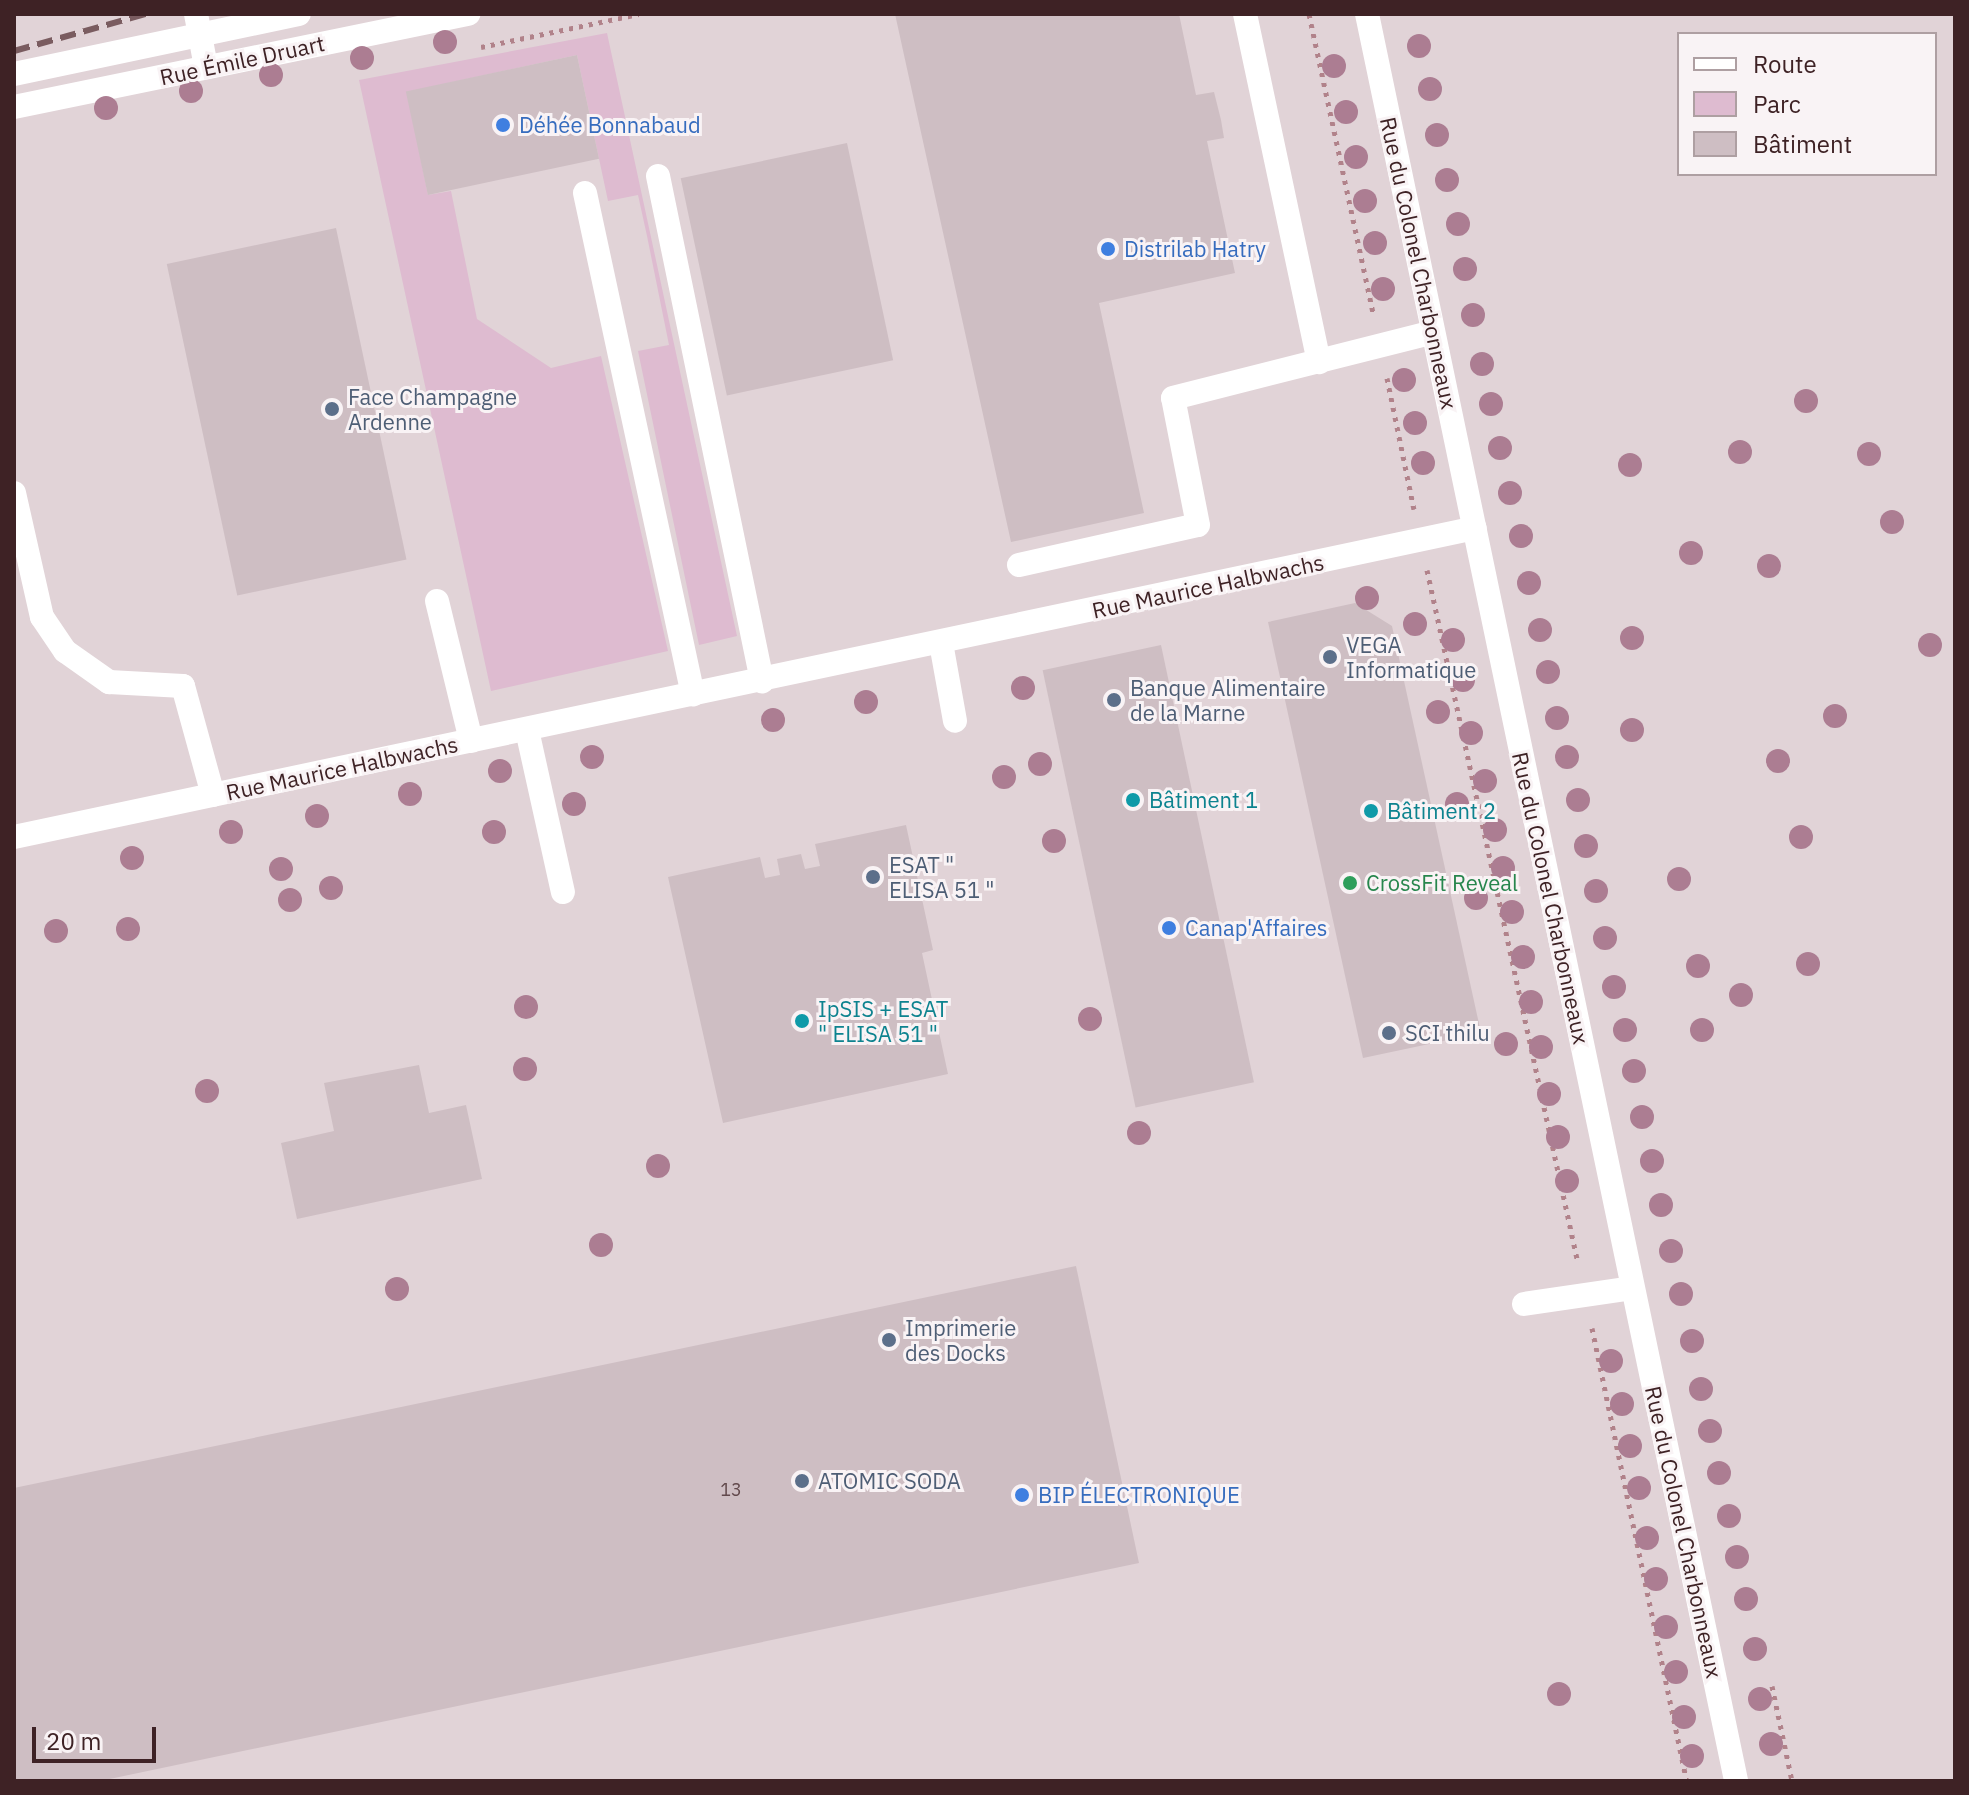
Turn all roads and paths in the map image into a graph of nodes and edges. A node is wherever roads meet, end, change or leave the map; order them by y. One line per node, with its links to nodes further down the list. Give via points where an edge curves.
1 (299, 14): 6 (street, Rue Émile Druart)
2 (469, 14): 7 (street, Rue Émile Druart)
3 (1245, 14): 14 (street)
4 (1309, 14): 13 (path)
5 (1367, 14): 12 (street, Rue du Colonel Charbonneaux)
6 (198, 24): 7 (street); 8 (street, Rue Émile Druart)
7 (206, 67): 9 (street, Rue Émile Druart)
8 (14, 74)
9 (14, 107)
10 (658, 176): 21 (street)
11 (585, 193): 22 (street)
12 (1433, 332): 13 (street); 16 (street, Rue du Colonel Charbonneaux)
13 (1380, 345): 14 (street); 17 (path)
14 (1319, 362): 18 (street, via 1173,398 1198,525)
15 (14, 493): 26 (street, Rue Maurice Halbwachs, via 42,617 65,651 109,682 183,686)
16 (1475, 528): 17 (street, Rue Maurice Halbwachs); 29 (street, Rue du Colonel Charbonneaux)
17 (1421, 541): 20 (street, Rue Maurice Halbwachs); 30 (path)
18 (1019, 565)
19 (437, 601): 25 (street, Rue Maurice Halbwachs)
20 (941, 643): 21 (street, Rue Maurice Halbwachs); 23 (street)
21 (762, 681): 22 (street, Rue Maurice Halbwachs)
22 (693, 695): 24 (street, Rue Maurice Halbwachs)
23 (955, 721)
24 (527, 730): 25 (street, Rue Maurice Halbwachs); 28 (street)
25 (471, 741): 26 (street, Rue Maurice Halbwachs)
26 (213, 795): 27 (street, Rue Maurice Halbwachs)
27 (14, 837)
28 (563, 892)
29 (1632, 1288): 30 (street); 34 (street, Rue du Colonel Charbonneaux)
30 (1585, 1295): 31 (street); 33 (path)
31 (1524, 1304)
32 (1772, 1686): 35 (path)
33 (1687, 1781)
34 (1736, 1781)
35 (1792, 1781)

